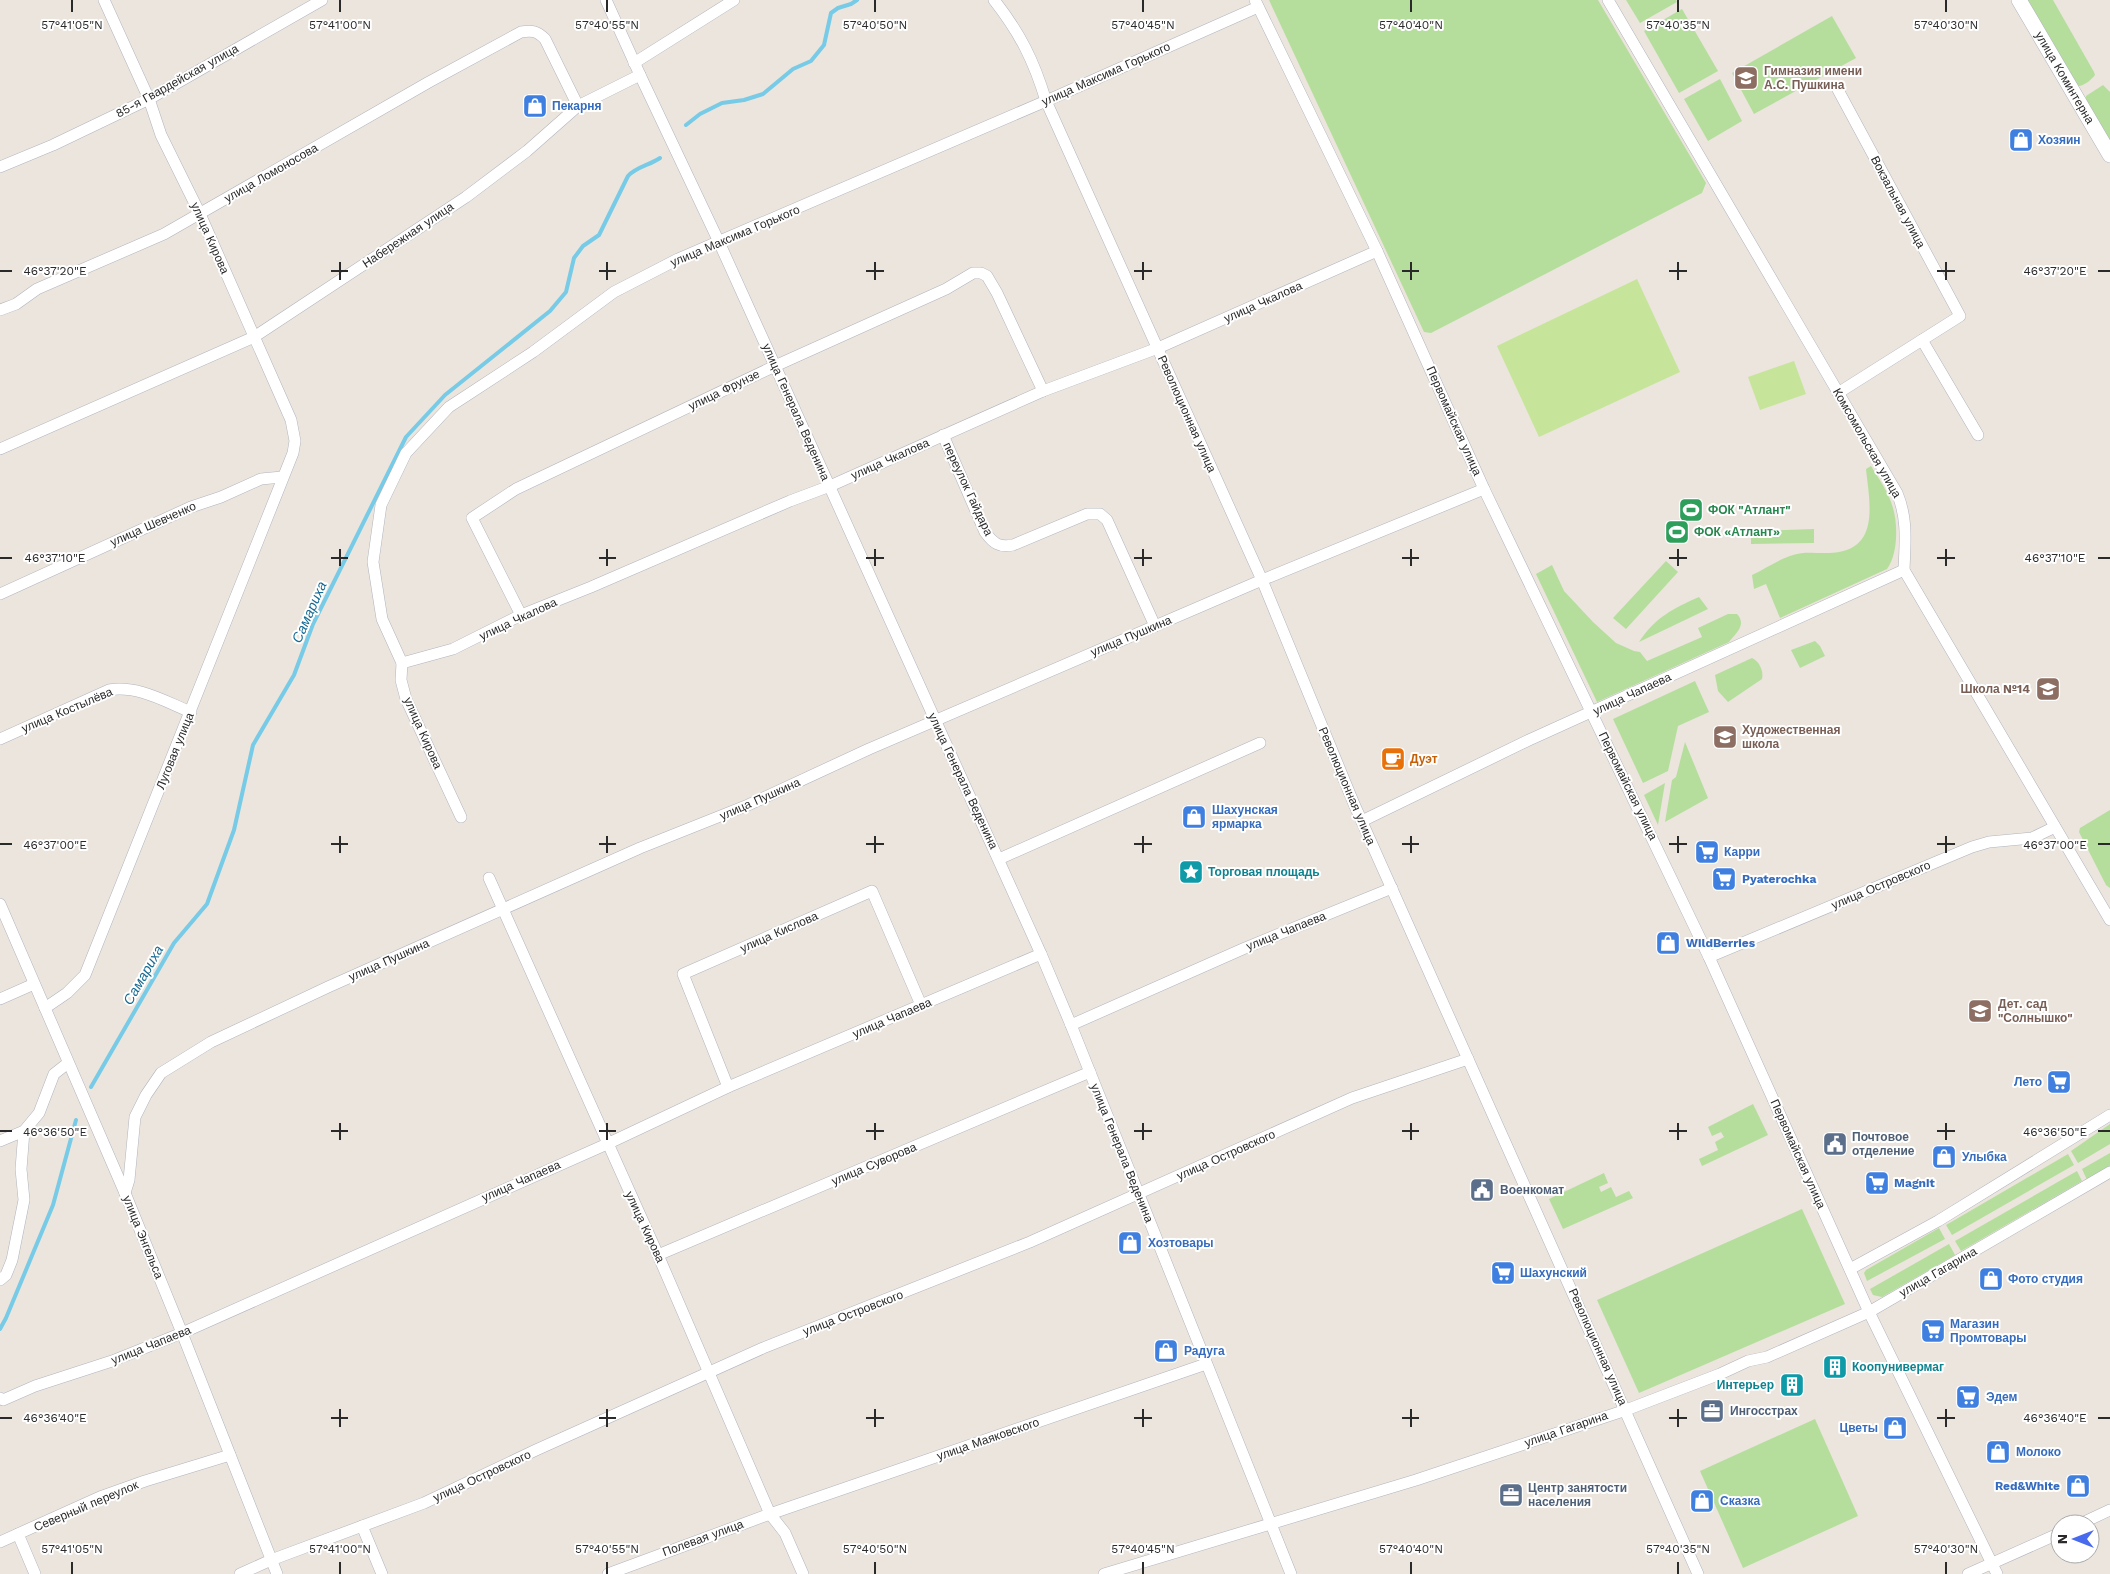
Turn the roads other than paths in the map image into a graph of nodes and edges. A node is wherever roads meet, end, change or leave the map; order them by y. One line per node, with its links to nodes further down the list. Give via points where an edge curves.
1 (104, 0): 12 (street, улица Кирова)
2 (322, 0): 12 (street, 85-я Гвардейская улица)
3 (606, 0): 9 (street, улица Генерала Веденина)
4 (734, 0): 9 (street)
5 (994, 0): 13 (street, Революционная улица, via 1015,27 1029,53)
6 (1608, 0): 26 (street, Комсомольская улица)
7 (2019, 0): 15 (street, улица Коминтерна)
8 (1256, 4): 13 (street, улица Максима Горького); 19 (street, Первомайская улица)
9 (634, 63): 10 (street, улица Генерала Веденина)
10 (640, 75): 14 (street, Набережная улица); 18 (street, улица Генерала Веденина)
11 (1837, 88): 22 (street, Вокзальная улица, via 1960,316)
12 (149, 99): 16 (street, 85-я Гвардейская улица); 17 (street, улица Кирова, via 162,135)
13 (1046, 101): 18 (street, улица Максима Горького); 23 (street, Революционная улица)
14 (578, 106): 17 (street, улица Ломоносова, via 545,39 538,32 521,32); 21 (street, Набережная улица, via 527,151 466,196)
15 (2110, 155)
16 (0, 167)
17 (200, 214): 20 (street, улица Ломоносова, via 164,234 37,289 16,304); 21 (street, улица Кирова)
18 (720, 242): 24 (street, улица Генерала Веденина); 37 (street, улица Максима Горького, via 678,259 614,292 533,352 449,407 406,453 381,505 373,562)
19 (1377, 251): 23 (street, улица Чкалова); 32 (street, Первомайская улица)
20 (0, 310)
21 (254, 337): 29 (street, Набережная улица); 30 (street, улица Кирова, via 291,420 294,434 293,453)
22 (1922, 340): 26 (street); 28 (street)
23 (1158, 348): 25 (street, улица Чкалова); 34 (street, Революционная улица)
24 (775, 366): 25 (street, улица Фрунзе, via 946,289 973,273 981,273 987,276 997,293); 31 (street, улица Генерала Веденина); 36 (street, улица Фрунзе, via 516,489 472,518)
25 (1043, 391): 27 (street, улица Чкалова)
26 (1838, 393): 33 (street, Комсомольская улица, via 1904,508)
27 (943, 435): 31 (street, улица Чкалова); 38 (street, переулок Гайдара, via 985,532 993,543 1004,547 1013,545 1087,514 1100,514 1107,520)
28 (1978, 436)
29 (0, 449)
30 (282, 478): 35 (street, улица Шевченко, via 261,479 191,506); 40 (street, Луговая улица)
31 (830, 486): 36 (street, улица Чкалова); 42 (street, улица Генерала Веденина)
32 (1484, 489): 34 (street, улица Пушкина); 41 (street, Первомайская улица)
33 (1904, 570): 41 (street, улица Чапаева); 47 (street)
34 (1262, 580): 38 (street, улица Пушкина); 46 (street, Революционная улица)
35 (0, 594)
36 (521, 615): 39 (street, улица Чкалова, via 452,649)
37 (382, 619): 39 (street, улица Кирова)
38 (1155, 626): 42 (street, улица Пушкина)
39 (402, 663): 45 (street, улица Кирова, via 401,680 406,698)
40 (191, 712): 43 (street, улица Костылёва, via 122,688 109,690); 59 (street, Луговая улица, via 85,975 67,994)
41 (1592, 712): 46 (street, улица Чапаева); 55 (street, Первомайская улица)
42 (935, 721): 48 (street, улица Генерала Веденина); 52 (street, улица Пушкина)
43 (0, 739)
44 (1260, 743): 48 (street)
45 (461, 817)
46 (1362, 821): 50 (street, Революционная улица)
47 (2055, 827): 53 (street); 55 (street, улица Островского, via 2032,838 1972,847)
48 (999, 859): 54 (street, улица Генерала Веденина)
49 (489, 878): 52 (street, улица Кирова)
50 (1392, 888): 60 (street, улица Чапаева); 61 (street, Революционная улица)
51 (0, 904): 56 (street, улица Энгельса)
52 (503, 909): 68 (street, улица Кирова); 70 (street, улица Пушкина, via 211,1042 161,1073 135,1117)
53 (2110, 920)
54 (1041, 954): 58 (street, улица Чапаева); 60 (street, улица Генерала Веденина)
55 (1709, 957): 73 (street, Первомайская улица)
56 (34, 984): 57 (street); 59 (street, улица Энгельса)
57 (0, 999)
58 (921, 1005): 64 (street, улица Чапаева); 64 (street, улица Кислова, via 872,891 683,974)
59 (45, 1008): 62 (street, улица Энгельса)
60 (1071, 1025): 63 (street, улица Генерала Веденина)
61 (1468, 1059): 71 (street, улица Островского, via 1352,1098); 80 (street, Революционная улица)
62 (68, 1063): 66 (street, via 54,1074 40,1113); 70 (street, улица Энгельса)
63 (1090, 1072): 71 (street, улица Генерала Веденина); 72 (street, улица Суворова)
64 (728, 1087): 68 (street, улица Чапаева)
65 (2110, 1115): 73 (street, via 1938,1221)
66 (24, 1131): 67 (street); 74 (street, via 21,1170 24,1200 12,1260 6,1275)
67 (0, 1141)
68 (607, 1144): 72 (street, улица Кирова); 76 (street, улица Чапаева)
69 (2110, 1172): 75 (street, улица Гагарина)
70 (125, 1193): 76 (street, улица Энгельса)
71 (1139, 1194): 77 (street, улица Генерала Веденина); 78 (street, улица Островского, via 1030,1242 763,1348)
72 (658, 1255): 78 (street, улица Кирова)
73 (1850, 1269): 75 (street, Первомайская улица)
74 (0, 1280)
75 (1869, 1312): 80 (street, улица Гагарина, via 1767,1357 1748,1361); 89 (street, Первомайская улица)
76 (182, 1332): 79 (street, улица Чапаева, via 112,1361 3,1400); 81 (street, улица Энгельса)
77 (1206, 1364): 82 (street, улица Маяковского); 83 (street, улица Генерала Веденина)
78 (710, 1373): 82 (street, улица Кирова); 84 (street, улица Островского, via 424,1503)
79 (0, 1398)
80 (1626, 1410): 83 (street, улица Гагарина, via 1416,1480); 98 (street, Революционная улица)
81 (230, 1455): 85 (street, Северный переулок, via 100,1497); 88 (street, улица Энгельса)
82 (770, 1514): 94 (street, Полевая улица); 95 (street, улица Кирова, via 785,1533)
83 (1270, 1524): 96 (street, улица Гагарина); 97 (street, улица Генерала Веденина)
84 (362, 1526): 88 (street, улица Островского); 93 (street)
85 (18, 1534): 87 (street, Северный переулок); 90 (street)
86 (2050, 1537): 89 (street)
87 (0, 1542)
88 (271, 1560): 91 (street, улица Островского); 92 (street, улица Энгельса)
89 (1992, 1563): 99 (street); 100 (street, Первомайская улица)
90 (35, 1574)
91 (240, 1574)
92 (277, 1574)
93 (382, 1574)
94 (608, 1574)
95 (803, 1574)
96 (1104, 1574)
97 (1291, 1574)
98 (1698, 1574)
99 (1968, 1574)
100 (1997, 1574)

